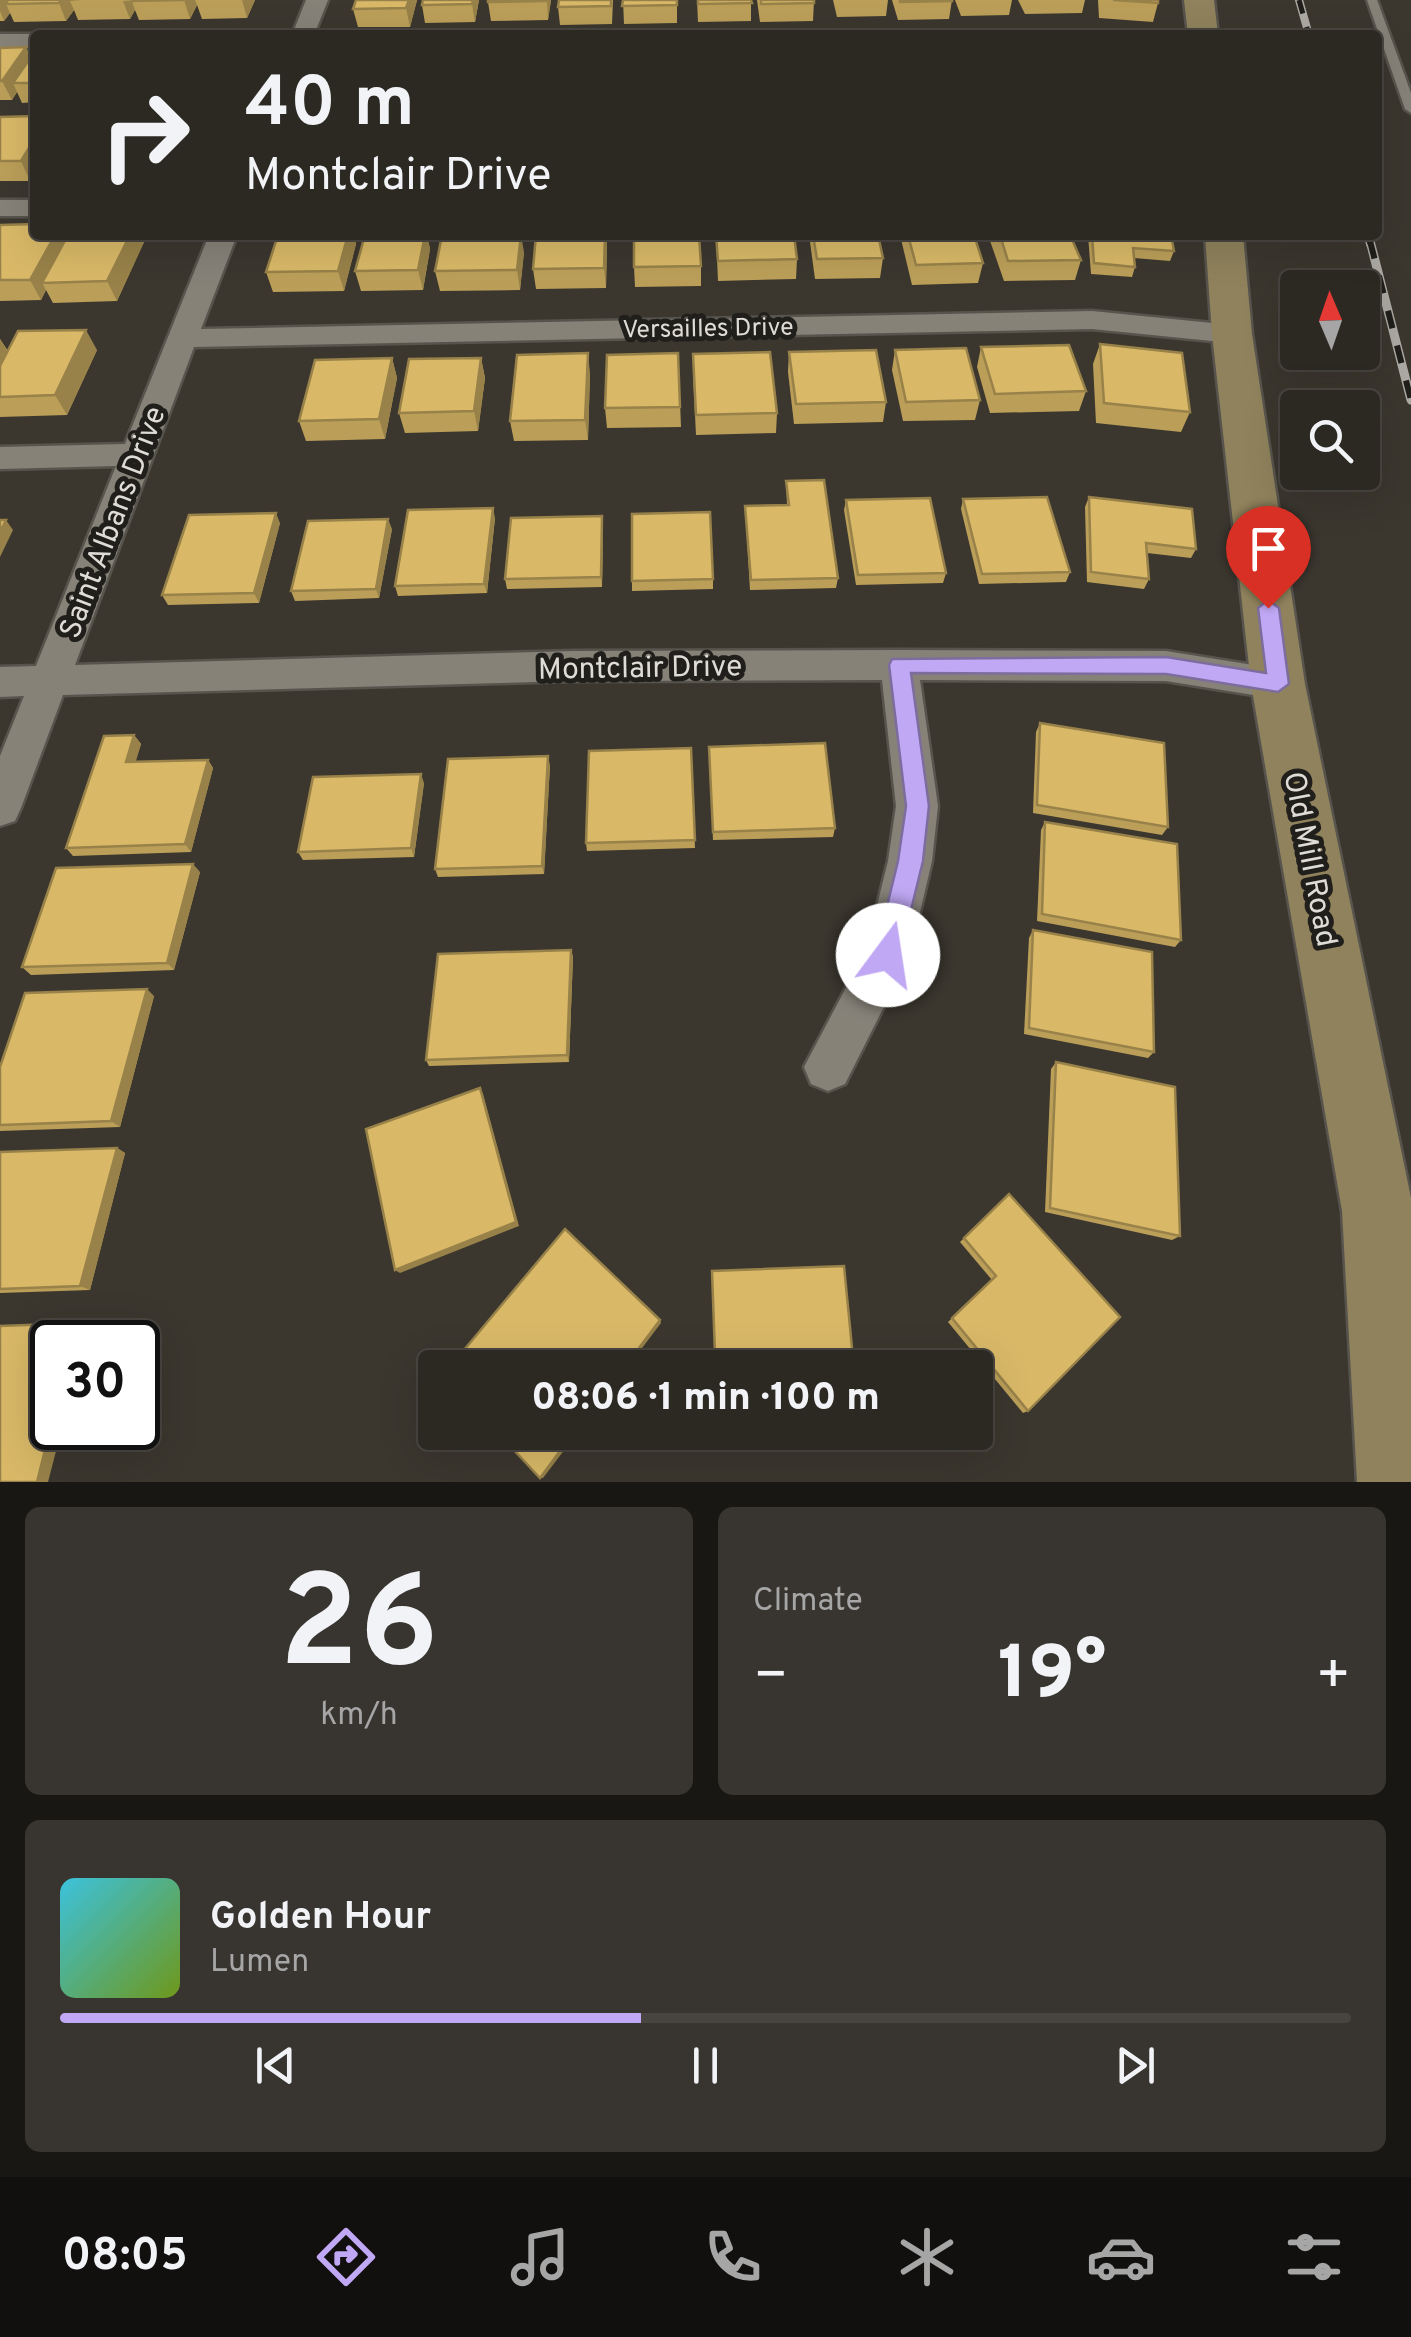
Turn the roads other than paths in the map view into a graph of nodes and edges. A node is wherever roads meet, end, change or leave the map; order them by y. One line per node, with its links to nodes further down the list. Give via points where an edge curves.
1 (317, 0): 4 (street)
2 (1199, 0): 5 (street)
3 (1372, 0): 8 (lane)
4 (306, 30)
5 (1203, 30)
6 (0, 41): 7 (street)
7 (30, 41)
8 (1411, 109)
9 (0, 208): 10 (street)
10 (30, 208)
11 (221, 240): 14 (street, Saint Albans Drive)
12 (1224, 240): 13 (street, Old Mill Road)
13 (1232, 334): 14 (street, Versailles Drive, via 1092,320); 20 (street, Old Mill Road)
14 (183, 338): 15 (street, Saint Albans Drive)
15 (136, 455): 16 (street); 18 (street, Saint Albans Drive)
16 (0, 458)
17 (900, 665): 18 (street, Montclair Drive); 20 (street, Montclair Drive, via 1166,666); 22 (street, via 918,806 910,861 888,955)
18 (52, 680): 19 (street, Montclair Drive); 21 (street, Saint Albans Drive)
19 (0, 682)
20 (1278, 684): 23 (street, Old Mill Road, via 1378,1212)
21 (0, 808)
22 (828, 1066)
23 (1397, 1482)

